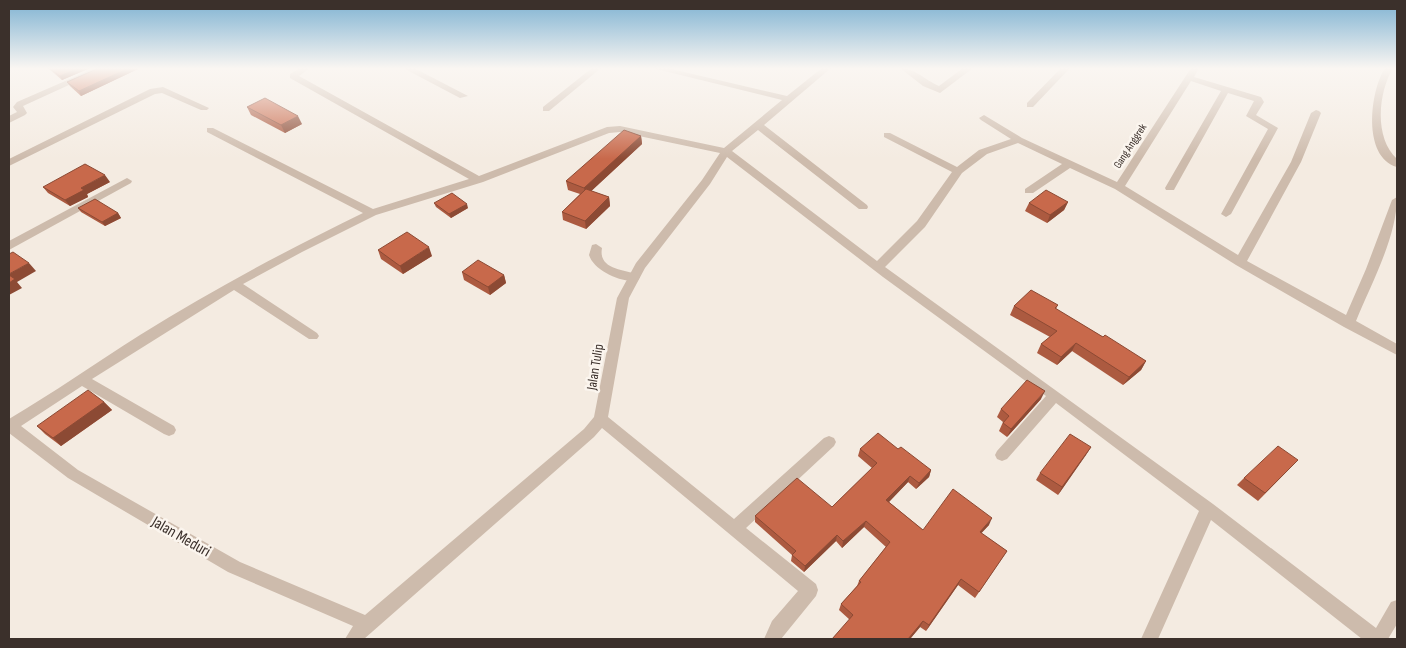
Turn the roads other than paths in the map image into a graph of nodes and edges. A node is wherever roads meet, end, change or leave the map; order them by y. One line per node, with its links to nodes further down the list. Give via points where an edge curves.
1 (33, 98): 18 (street, via 20,104 21,114)
2 (139, 98): 24 (street)
3 (182, 98): 14 (street)
4 (332, 98): 28 (street)
5 (559, 98): 15 (street)
6 (786, 98): 12 (street)
7 (1037, 98): 13 (street)
8 (1176, 98): 30 (street, Gang Anggrek)
9 (1221, 98): 31 (street)
10 (1256, 98): 36 (street, via 1259,102 1251,116 1274,130)
11 (1378, 98): 26 (street, via 1375,119 1379,141 1388,157)
12 (789, 99): 19 (street, Jalan Tulip)
13 (1030, 105)
14 (204, 108)
15 (546, 109)
16 (1316, 113): 39 (street, via 1296,162)
17 (984, 118): 22 (street)
18 (9, 120)
19 (758, 125): 23 (street, Jalan Tulip); 34 (street)
20 (210, 130): 35 (street)
21 (887, 134): 27 (street)
22 (1019, 140): 25 (street); 27 (street, via 982,152)
23 (726, 151): 28 (street, via 614,128); 40 (street); 41 (street, Jalan Tulip)
24 (9, 163)
25 (1071, 164): 30 (street); 32 (street)
26 (1397, 164)
27 (958, 171): 40 (street, via 921,224)
28 (479, 180): 35 (street)
29 (127, 181): 37 (street)
30 (1119, 187): 39 (street)
31 (1170, 188)
32 (1029, 192)
33 (1397, 200): 43 (street)
34 (863, 207)
35 (372, 214): 42 (street)
36 (1226, 214)
37 (9, 246)
38 (596, 248): 41 (street, via 596,262 602,267)
39 (1240, 262): 43 (street)
40 (878, 267): 47 (street)
41 (634, 277): 48 (street, Jalan Tulip, via 623,298)
42 (234, 284): 44 (street); 46 (street)
43 (1348, 324): 45 (street)
44 (313, 336)
45 (1397, 350)
46 (82, 380): 49 (street); 50 (street)
47 (1056, 395): 52 (street); 53 (street)
48 (601, 419): 54 (street); 56 (street, via 589,433)
49 (9, 425): 56 (street, Jalan Meduri, via 73,474 234,567)
50 (169, 430)
51 (829, 442): 54 (street)
52 (1002, 456)
53 (1208, 509): 59 (street); 60 (street)
54 (734, 529): 58 (street, via 810,590 778,627)
55 (1397, 608): 60 (street)
56 (366, 624): 57 (street)
57 (353, 639)
58 (772, 639)
59 (1150, 639)
60 (1377, 639)

